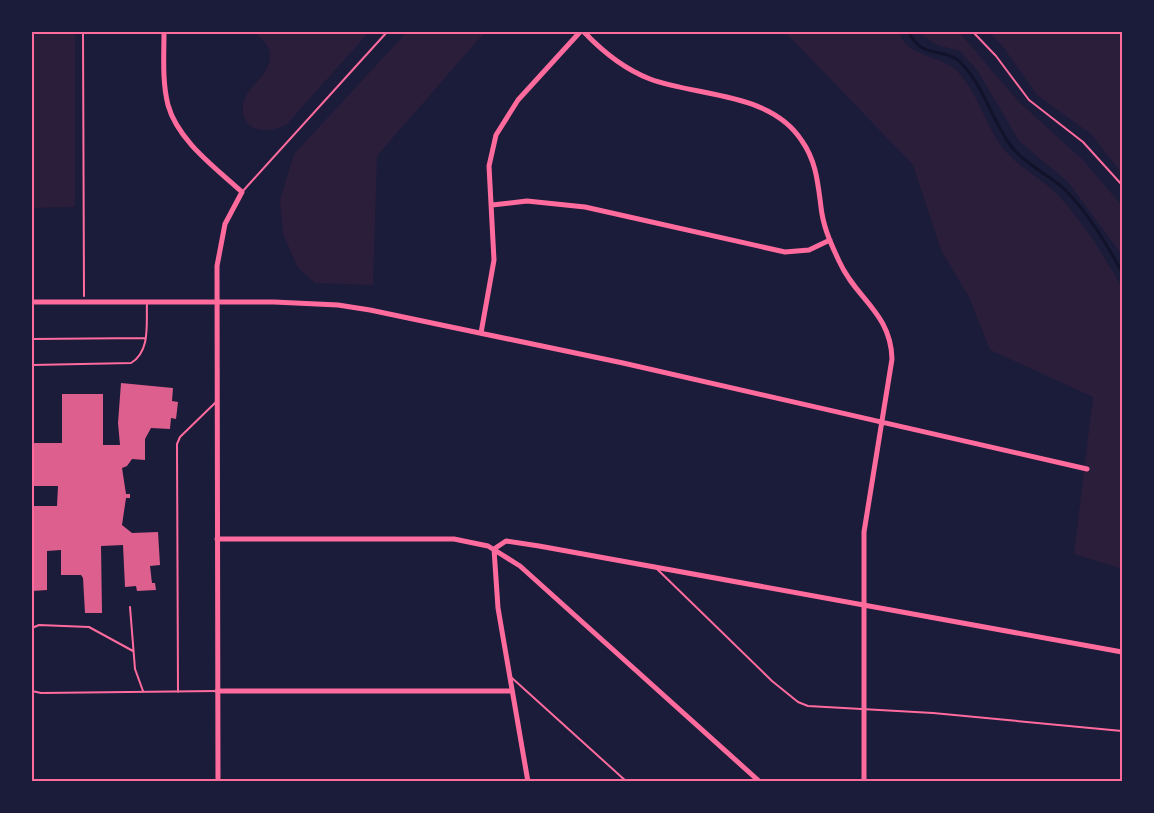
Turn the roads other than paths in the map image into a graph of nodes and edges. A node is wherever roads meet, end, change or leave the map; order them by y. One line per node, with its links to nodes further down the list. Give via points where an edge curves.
1 (164, 32): 4 (street, via 166,94 174,119 200,153)
2 (387, 32): 4 (lane)
3 (582, 32): 5 (street, via 503,120 491,152); 6 (street, via 614,60 650,79 750,104 769,111 790,126 801,138 816,168 822,215)
4 (242, 192): 9 (street, via 225,224 220,244)
5 (492, 205): 6 (street, via 527,201 585,207 785,252 809,250); 10 (street, via 494,260)
6 (830, 240): 15 (street, via 846,274 888,330 892,359)
7 (32, 302): 8 (street)
8 (147, 302): 9 (street); 11 (lane)
9 (216, 302): 10 (street, via 338,305); 14 (street)
10 (481, 333): 15 (street)
11 (146, 338): 12 (lane); 13 (lane, via 138,359 124,364)
12 (32, 339)
13 (32, 365)
14 (217, 401): 17 (street); 30 (lane, via 177,444)
15 (881, 423): 16 (street); 20 (street, via 864,532)
16 (1087, 469)
17 (217, 539): 18 (street, via 454,539); 28 (street)
18 (494, 549): 19 (street, via 506,541); 25 (street, via 495,585); 36 (street, via 520,566)
19 (654, 566): 20 (street); 31 (lane, via 798,702 814,707)
20 (864, 605): 24 (street); 31 (street)
21 (130, 607): 23 (lane)
22 (32, 628): 23 (lane, via 89,627)
23 (133, 651): 27 (lane)
24 (1122, 652)
25 (509, 676): 29 (street); 35 (lane)
26 (32, 691): 27 (lane)
27 (143, 691): 30 (lane)
28 (217, 691): 29 (street); 30 (lane); 33 (street)
29 (512, 691): 34 (street)
30 (178, 692)
31 (864, 710): 32 (lane); 37 (street)
32 (1122, 731)
33 (218, 782)
34 (528, 782)
35 (627, 782)
36 (760, 782)
37 (864, 782)

